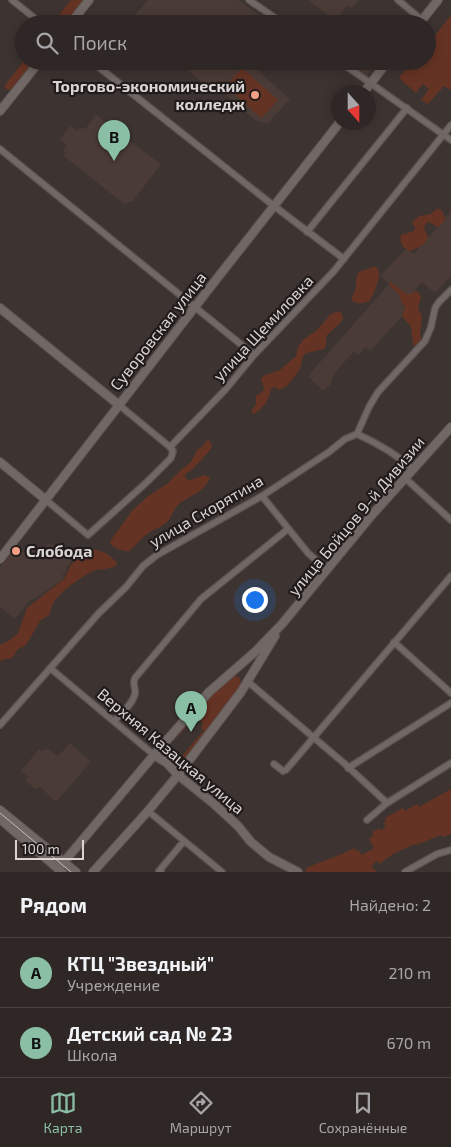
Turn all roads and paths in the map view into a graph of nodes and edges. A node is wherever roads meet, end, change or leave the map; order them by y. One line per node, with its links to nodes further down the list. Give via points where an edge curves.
1 (12, 0): 6 (street)
2 (89, 0): 7 (street)
3 (249, 0): 8 (street)
4 (398, 0): 9 (street)
5 (438, 0): 10 (street)
6 (31, 15)
7 (77, 15)
8 (271, 15)
9 (413, 15)
10 (426, 15)
11 (33, 70): 17 (street)
12 (102, 70): 23 (street)
13 (351, 70): 15 (street)
14 (381, 70): 15 (street)
15 (370, 84): 16 (street)
16 (407, 108): 20 (street); 24 (street)
17 (0, 111)
18 (451, 126): 20 (street, улица Щемиловка)
19 (334, 130): 23 (street, Суворовская улица)
20 (444, 135): 21 (street); 25 (street, улица Щемиловка)
21 (451, 140)
22 (0, 149): 28 (street)
23 (274, 206): 24 (street); 28 (street, Суворовская улица)
24 (307, 232): 25 (street)
25 (344, 259): 29 (street, улица Щемиловка)
26 (451, 290): 32 (street, via 435,308 425,341 378,392)
27 (0, 308): 30 (street)
28 (194, 308): 29 (street); 30 (street, Суворовская улица)
29 (254, 355): 33 (street, улица Щемиловка)
30 (119, 405): 33 (street); 38 (street, Суворовская улица)
31 (451, 427): 35 (street, улица Бойцов 9-й Дивизии)
32 (356, 434): 35 (street, via 383,447); 37 (street, улица Скорятина)
33 (170, 447): 38 (street, улица Щемиловка, via 173,451 171,458 88,535)
34 (0, 462): 38 (street)
35 (413, 469): 36 (street, улица Бойцов 9-й Дивизии)
36 (405, 478): 39 (street); 42 (street, улица Бойцов 9-й Дивизии)
37 (262, 496): 40 (street); 46 (street, улица Скорятина, via 150,560)
38 (46, 500): 41 (street, Суворовская улица)
39 (451, 520)
40 (288, 529): 42 (street); 50 (street, via 197,603 135,678 132,701)
41 (0, 558)
42 (327, 570): 44 (street, улица Бойцов 9-й Дивизии)
43 (451, 576): 45 (street)
44 (282, 624): 47 (street, улица Бойцов 9-й Дивизии); 53 (street, улица Бойцов 9-й Дивизии, via 210,692)
45 (394, 642): 48 (street); 52 (street)
46 (50, 668): 50 (street, Верхняя Казацкая улица); 51 (street, улица Скорятина)
47 (247, 682): 52 (street); 57 (street, улица Бойцов 9-й Дивизии)
48 (451, 693)
49 (451, 703): 56 (street)
50 (114, 721): 53 (street, Верхняя Казацкая улица)
51 (0, 725)
52 (314, 738): 55 (street, via 286,770); 56 (street)
53 (154, 755): 57 (street, Верхняя Казацкая улица); 65 (street, улица Бойцов 9-й Дивизии)
54 (451, 763): 58 (street)
55 (274, 764)
56 (348, 768): 58 (street)
57 (178, 775): 60 (street, улица Бойцов 9-й Дивизии); 71 (street, Верхняя Казацкая улица, via 213,803 269,857)
58 (387, 802): 62 (street)
59 (0, 810): 65 (street)
60 (148, 811): 63 (street); 66 (street, улица Бойцов 9-й Дивизии)
61 (0, 819): 67 (street)
62 (367, 820)
63 (184, 841): 69 (street); 70 (street)
64 (451, 850): 72 (street, via 437,854)
65 (64, 862): 67 (street, улица Бойцов 9-й Дивизии); 68 (street)
66 (94, 870)
67 (61, 871)
68 (76, 872)
69 (160, 872)
70 (222, 872)
71 (298, 872)
72 (406, 872)

